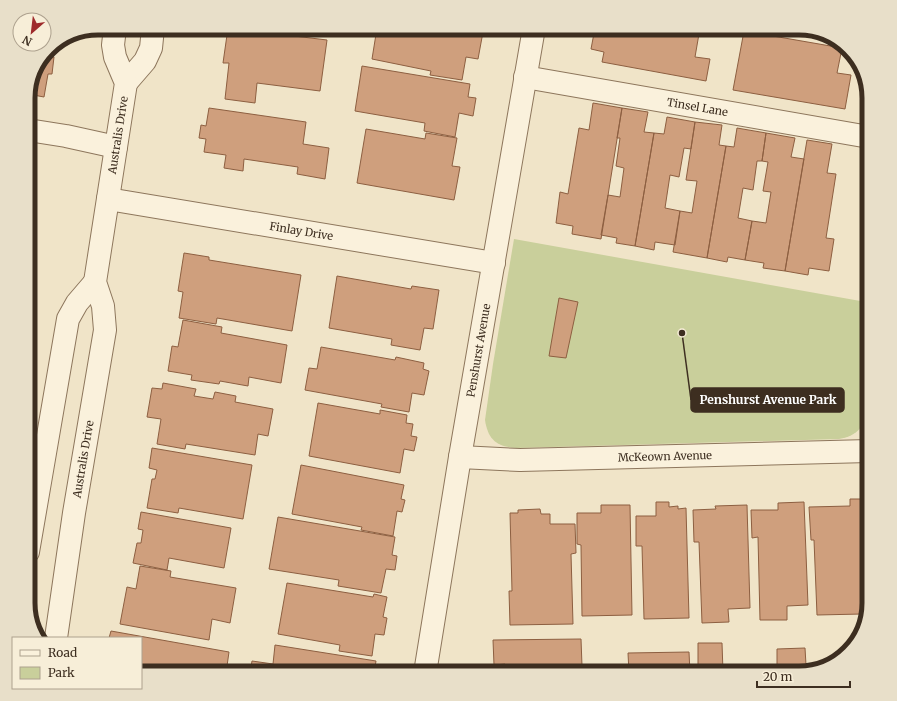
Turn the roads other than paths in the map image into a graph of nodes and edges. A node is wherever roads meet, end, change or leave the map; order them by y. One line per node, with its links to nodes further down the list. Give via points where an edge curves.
1 (114, 35): 5 (street, Australis Drive, via 115,57)
2 (152, 35): 5 (street, Australis Drive, via 151,48 145,61)
3 (533, 35): 4 (street, Penshurst Avenue)
4 (525, 77): 7 (street, Tinsel Lane); 10 (street, Penshurst Avenue)
5 (126, 83): 8 (street, Australis Drive)
6 (35, 131): 8 (street)
7 (862, 135)
8 (116, 147): 9 (street, Australis Drive)
9 (108, 199): 10 (street, Finlay Drive); 11 (street, Australis Drive)
10 (494, 263): 13 (street, Penshurst Avenue)
11 (95, 282): 14 (street, via 68,318); 15 (street, Australis Drive, via 103,306 105,330)
12 (862, 451): 13 (street, McKeown Avenue, via 520,460)
13 (460, 457): 16 (street, Penshurst Avenue)
14 (35, 511)
15 (56, 637)
16 (426, 666)

